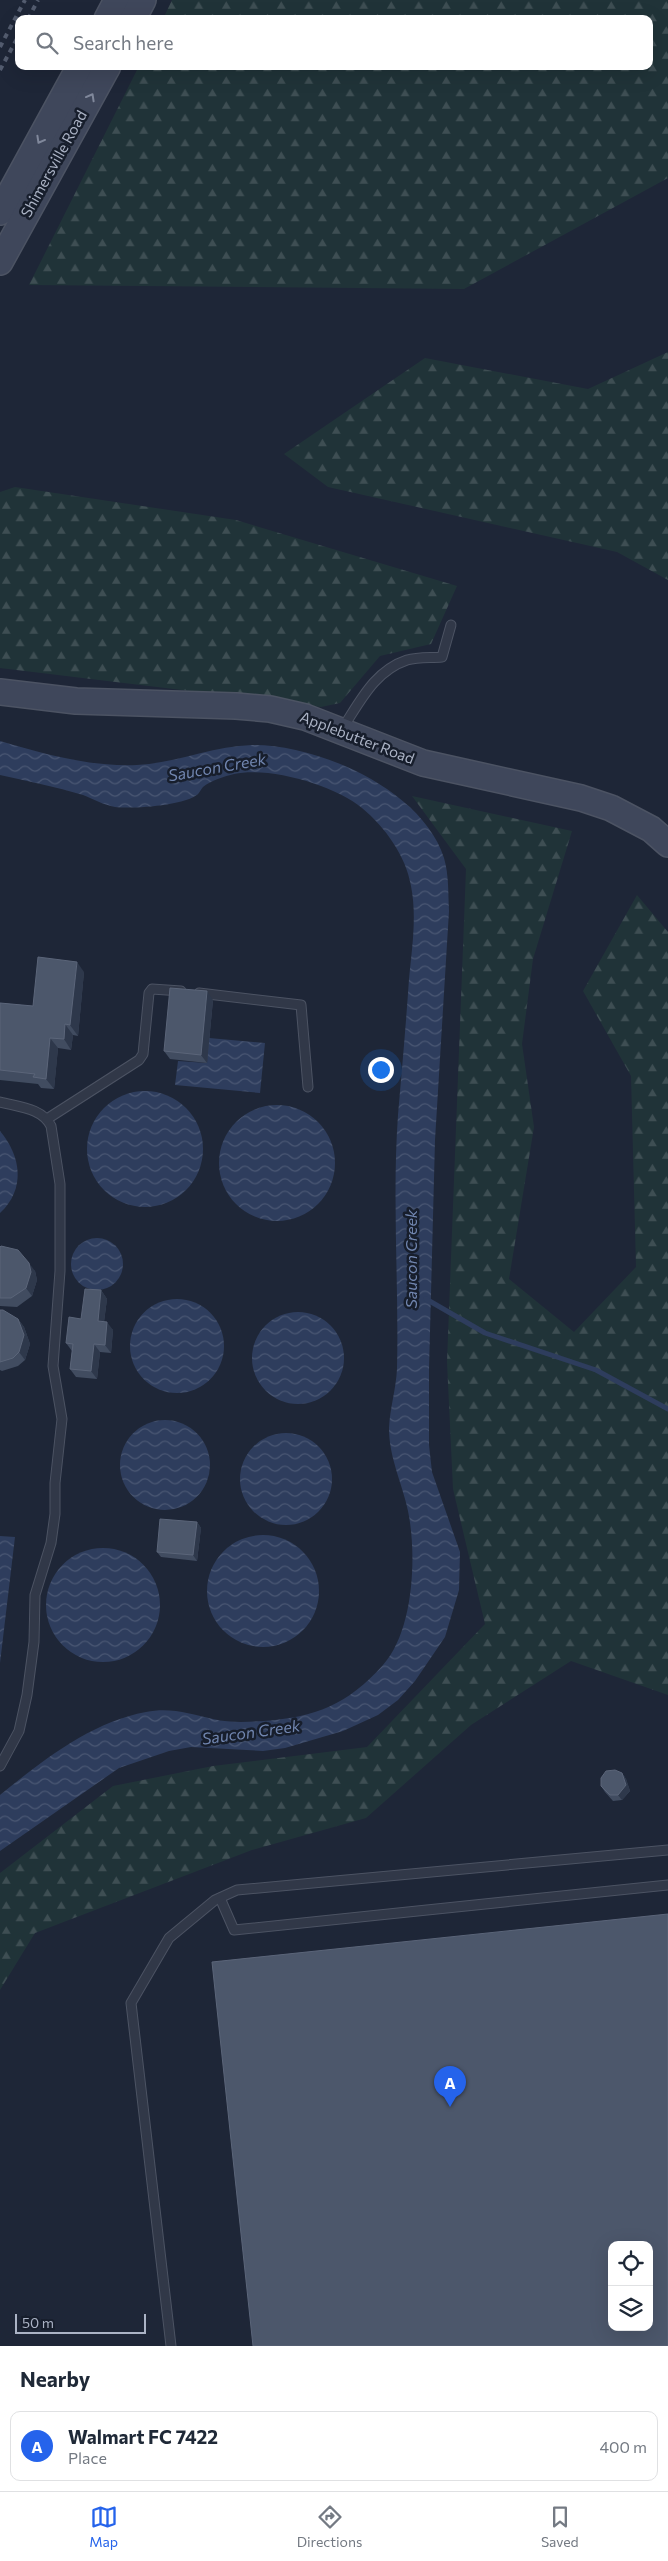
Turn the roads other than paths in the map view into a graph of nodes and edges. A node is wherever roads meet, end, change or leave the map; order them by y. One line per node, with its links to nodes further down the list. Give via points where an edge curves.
1 (117, 0): 3 (street)
2 (143, 0): 4 (street)
3 (109, 15)
4 (135, 15)
5 (78, 70): 7 (street, Shimersville Road, one-way to 7)
6 (106, 70): 8 (street, Shimersville Road, one-way to 6)
7 (0, 212)
8 (0, 262)
9 (451, 625): 11 (lane, via 442,657 409,659 391,667 375,679)
10 (0, 692): 11 (street, Applebutter Road, via 76,701 270,709)
11 (342, 730): 12 (street, Applebutter Road, via 422,763 581,798 611,808 650,829)
12 (668, 844)
13 (308, 1087): 15 (lane, via 301,1005 152,988 143,1054 139,1060)
14 (0, 1102): 15 (lane, via 39,1112)
15 (47, 1119): 16 (lane, via 51,1126 60,1184 60,1270 53,1366 62,1419 51,1543 35,1595 34,1642 27,1695 19,1731)
16 (0, 1766)
17 (668, 1850): 19 (lane, via 237,1890)
18 (668, 1885): 19 (lane, via 234,1930)
19 (220, 1898): 20 (lane, via 169,1938 131,2003)
20 (171, 2346)

